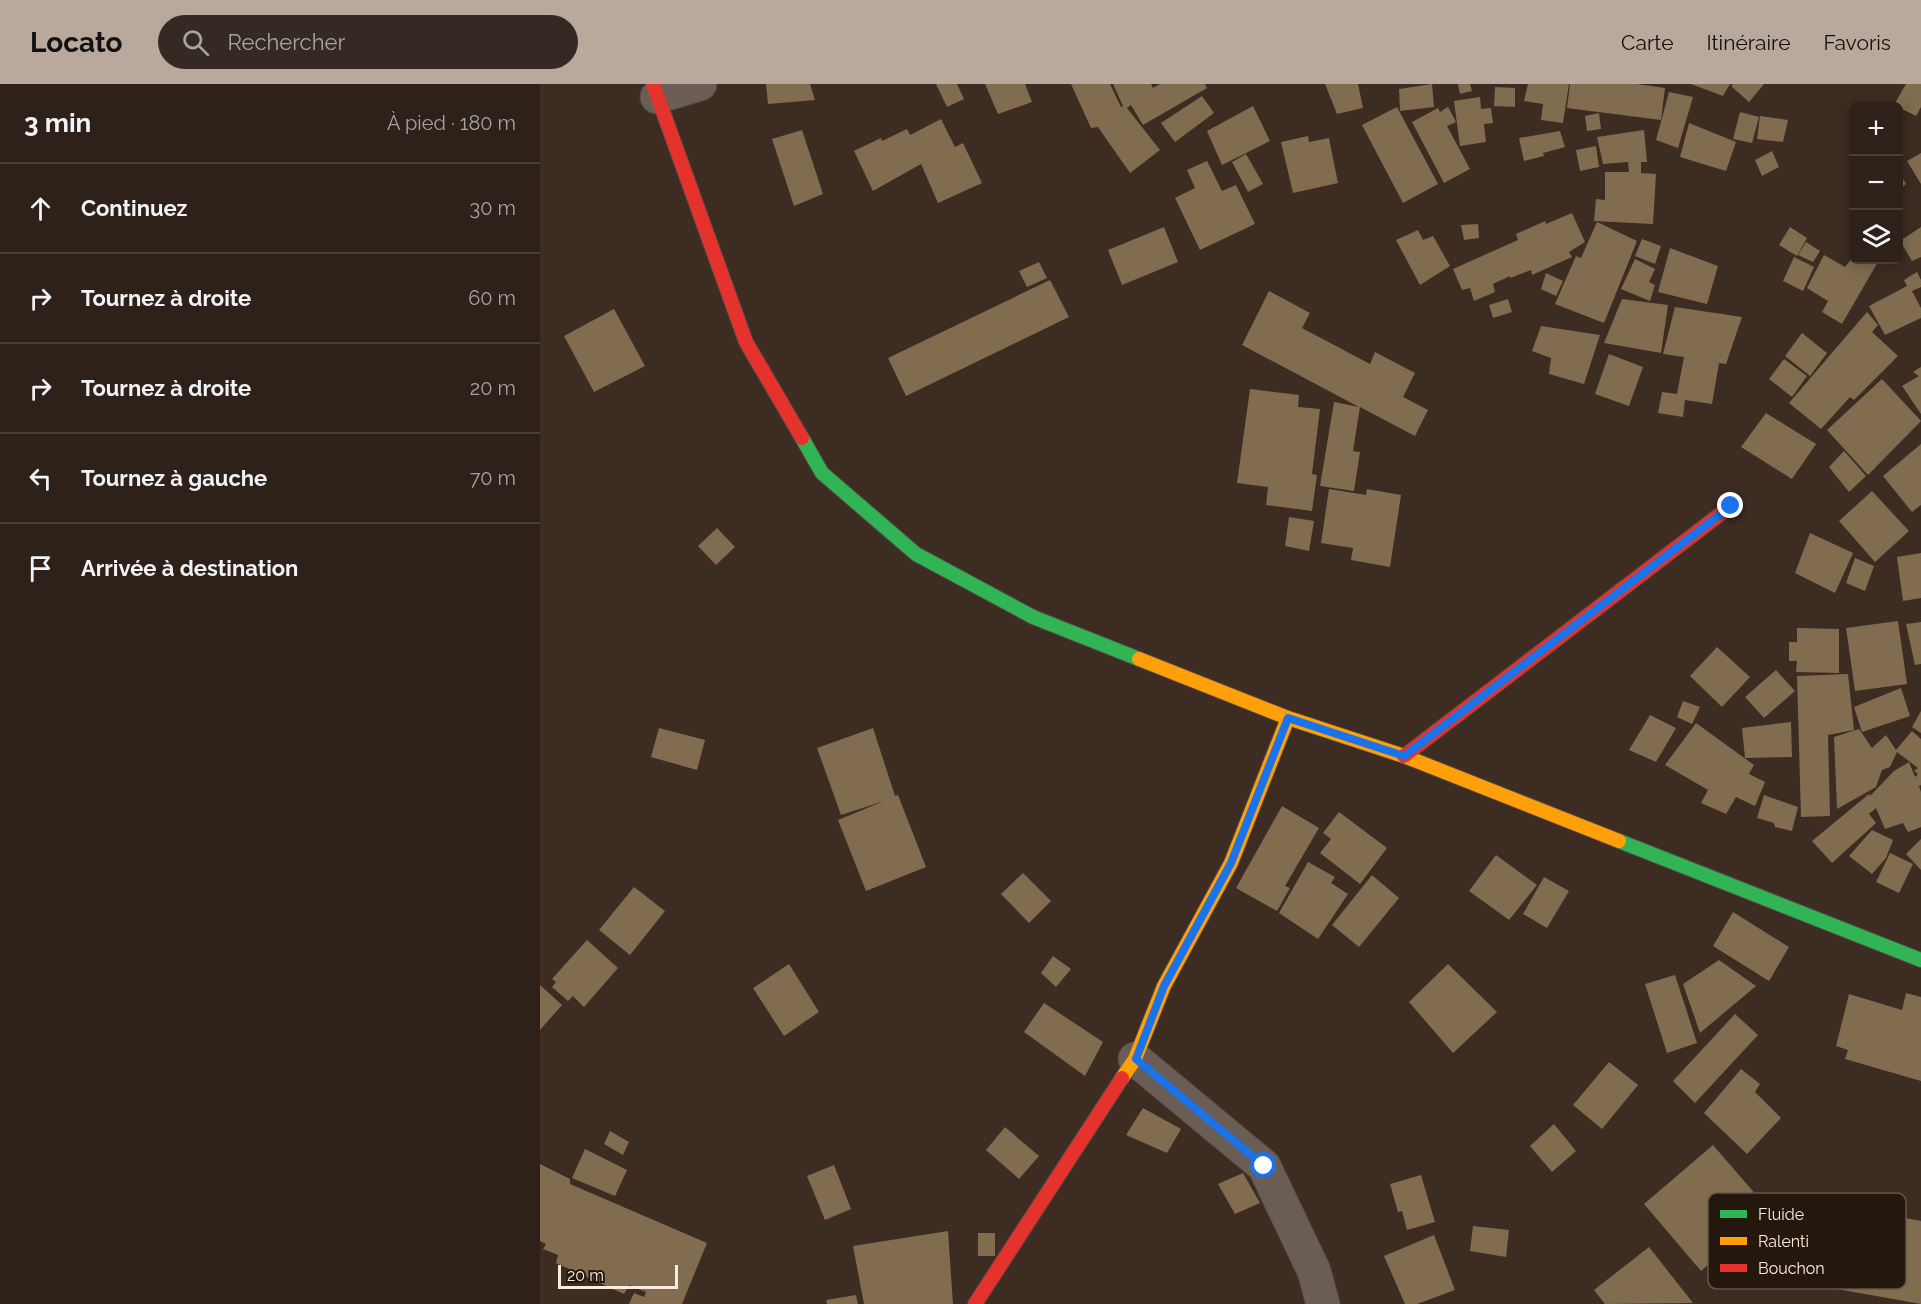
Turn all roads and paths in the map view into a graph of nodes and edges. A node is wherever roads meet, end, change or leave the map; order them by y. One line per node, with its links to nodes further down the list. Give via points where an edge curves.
1 (700, 84): 2 (street)
2 (655, 90): 4 (main road, via 746,342 822,473 916,554 1033,617)
3 (1731, 506): 5 (main road)
4 (1288, 718): 5 (main road); 7 (main road, via 1231,863 1164,986)
5 (1404, 756): 6 (main road)
6 (1921, 960)
7 (1136, 1059): 8 (main road); 9 (street, via 1264,1166 1314,1271)
8 (975, 1304)
9 (1323, 1304)

